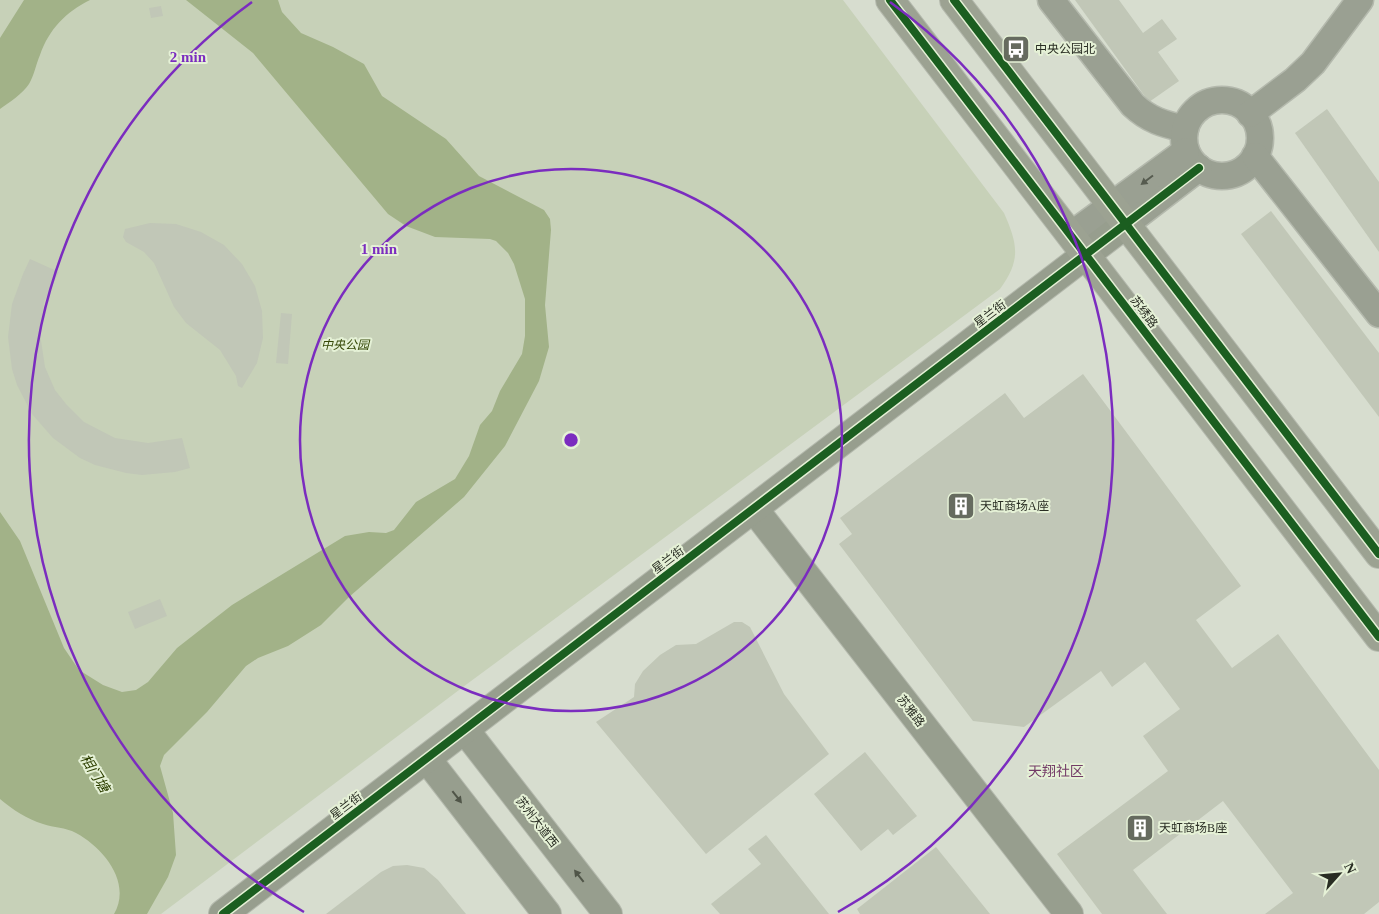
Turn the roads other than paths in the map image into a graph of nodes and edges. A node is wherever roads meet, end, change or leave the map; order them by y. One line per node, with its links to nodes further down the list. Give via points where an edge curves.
1 (890, 0): 9 (main road, 苏绣路)
2 (954, 0): 8 (main road)
3 (1051, 0): 6 (street, via 1133,104)
4 (1360, 0): 5 (street, via 1313,63)
5 (1250, 114): 6 (street, via 1233,102 1213,101 1195,111); 7 (street, via 1259,130)
6 (1190, 149): 7 (street, via 1214,175 1229,175 1244,169); 8 (street)
7 (1255, 156): 10 (street)
8 (1120, 215): 9 (street, 星兰街); 12 (main road)
9 (1079, 245): 11 (street, 星兰街); 13 (main road, 苏绣路)
10 (1379, 314)
11 (754, 509): 14 (street, 星兰街); 19 (street, 苏雅路)
12 (1379, 554)
13 (1379, 637)
14 (465, 730): 15 (street, 星兰街); 18 (street, 苏州大道西, one-way to 14)
15 (426, 759): 16 (street, 星兰街); 17 (street, one-way to 17)
16 (223, 914)
17 (548, 914)
18 (608, 914)
19 (1069, 914)

